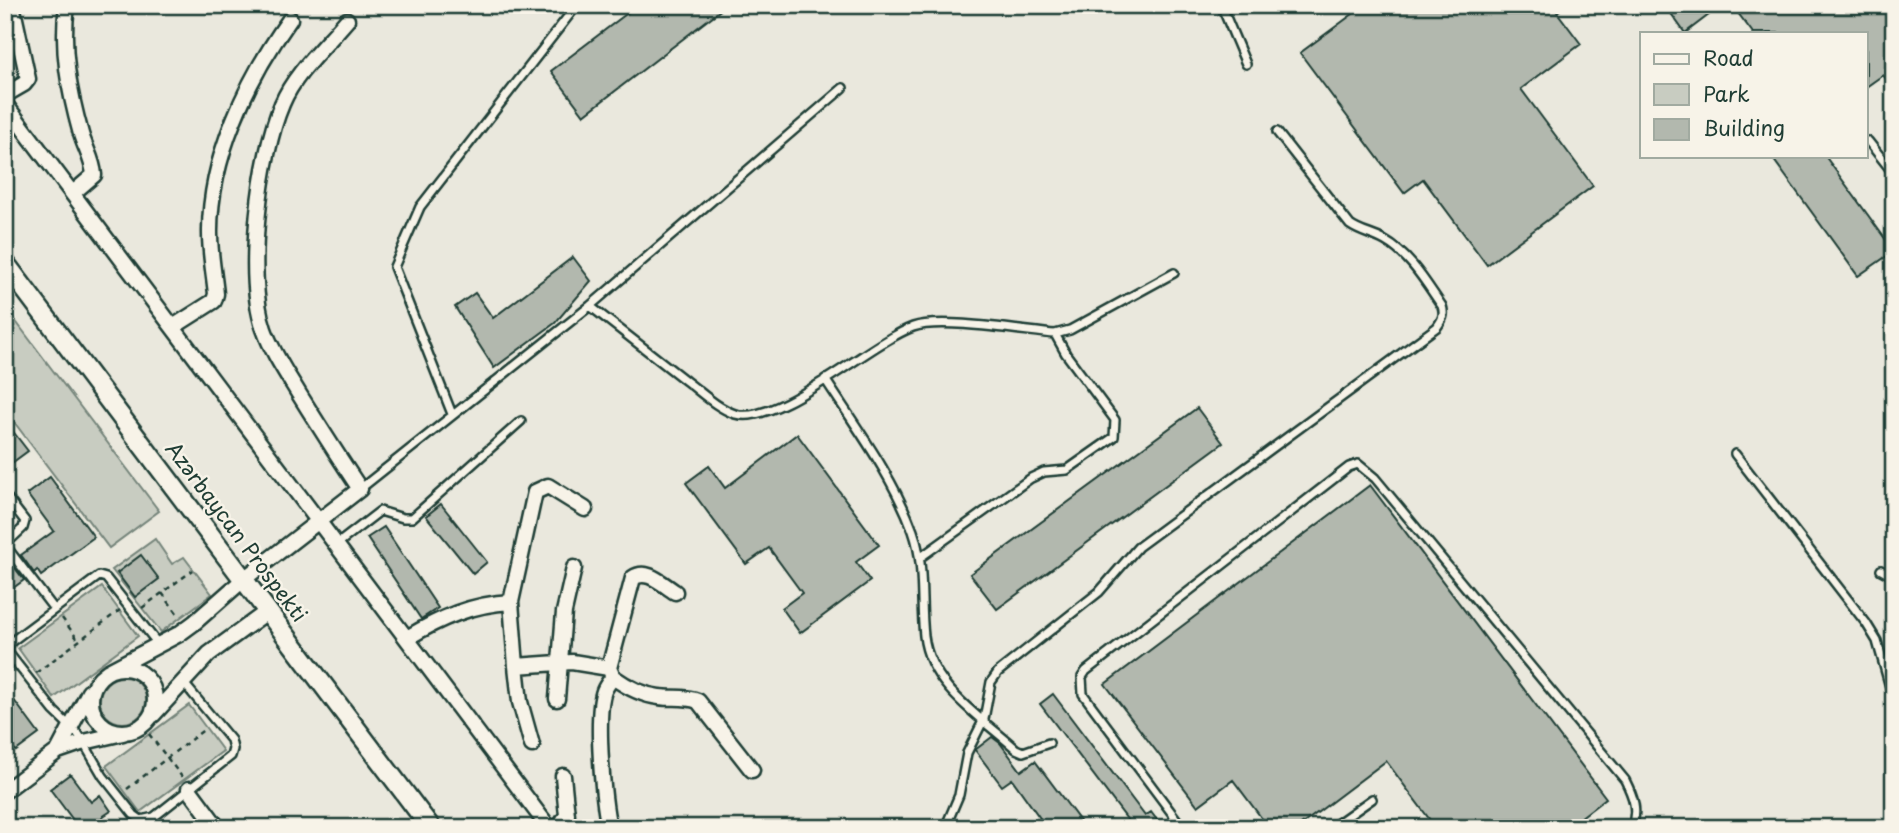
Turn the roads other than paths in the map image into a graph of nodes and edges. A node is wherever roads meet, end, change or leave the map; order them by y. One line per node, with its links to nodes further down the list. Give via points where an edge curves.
1 (12, 5): 9 (street, via 28,79)
2 (66, 5): 14 (street, via 63,33 72,103 94,174)
3 (577, 5): 21 (lane, via 420,207 394,267)
4 (1220, 5): 7 (lane)
5 (290, 19): 18 (street, via 256,72 225,146 212,199 214,301)
6 (347, 20): 24 (street, via 293,84 282,104 256,229 255,268 264,330 290,380)
7 (1246, 64)
8 (843, 88): 17 (lane)
9 (5, 95)
10 (5, 104): 14 (street)
11 (1277, 132): 48 (lane, via 1350,225 1384,240 1411,262 1442,306 1441,321 1138,547 1099,592 998,672 991,682)
12 (1868, 141): 13 (lane)
13 (1894, 174)
14 (73, 193): 18 (street)
15 (5, 263): 34 (street, Azərbaycan Prospekti)
16 (1174, 273): 19 (lane)
17 (590, 306): 20 (lane, via 735,414 754,415 781,406); 21 (lane)
18 (173, 327): 27 (street)
19 (1055, 334): 20 (lane, via 937,323 916,326); 30 (lane, via 1115,420 1114,437 1067,470 1031,478)
20 (825, 379): 30 (lane, via 884,471)
21 (452, 414): 24 (lane)
22 (521, 421): 29 (lane, via 412,518 380,511)
23 (1735, 454): 47 (lane, via 1866,623 1877,641)
24 (360, 489): 27 (street)
25 (5, 495): 28 (lane, via 25,521)
26 (585, 509): 36 (street, via 548,486 535,492)
27 (318, 522): 29 (street); 34 (street)
28 (5, 545): 37 (lane)
29 (335, 545): 39 (street)
30 (921, 557): 48 (lane, via 924,636 934,670)
31 (574, 568): 41 (street)
32 (1881, 570): 33 (lane)
33 (1894, 576)
34 (244, 579): 38 (street, Azərbaycan Prospekti); 40 (street, via 194,623)
35 (675, 592): 43 (street, via 646,574 633,578)
36 (511, 602): 39 (street, via 447,615); 42 (street)
37 (54, 609): 40 (lane, via 99,576 106,578); 49 (lane, via 7,649 54,711)
38 (268, 611): 45 (street, via 216,648); 62 (street, Azərbaycan Prospekti)
39 (407, 638): 63 (street)
40 (159, 645): 44 (street)
41 (559, 663): 42 (street); 43 (street); 46 (street)
42 (516, 666): 54 (street)
43 (611, 672): 56 (street, via 634,690 698,701); 65 (street, via 604,691 600,742)
44 (102, 677): 49 (street, via 87,695); 50 (street, via 129,669 148,680 155,701); 51 (street, via 90,704 96,718 106,728)
45 (183, 682): 50 (street); 58 (lane, via 231,740 233,749 231,756)
46 (557, 699)
47 (1894, 701)
48 (984, 719): 53 (lane, via 1023,752); 66 (lane, via 967,753 959,795)
49 (72, 727): 52 (lane); 55 (street)
50 (148, 728): 51 (street)
51 (128, 732): 52 (street)
52 (83, 742): 55 (street); 58 (lane, via 103,776 141,820 153,817)
53 (1049, 743)
54 (532, 745)
55 (58, 751): 59 (street)
56 (752, 770)
57 (563, 776): 64 (street, via 567,815)
58 (186, 784): 61 (street)
59 (5, 791)
60 (1372, 799): 68 (lane)
61 (218, 828)
62 (431, 828)
63 (549, 828)
64 (559, 828)
65 (609, 828)
66 (945, 828)
67 (1183, 828): 69 (lane, via 1083,694 1082,677 1358,464 1384,489 1625,780 1635,801)
68 (1331, 828)
69 (1631, 828)

